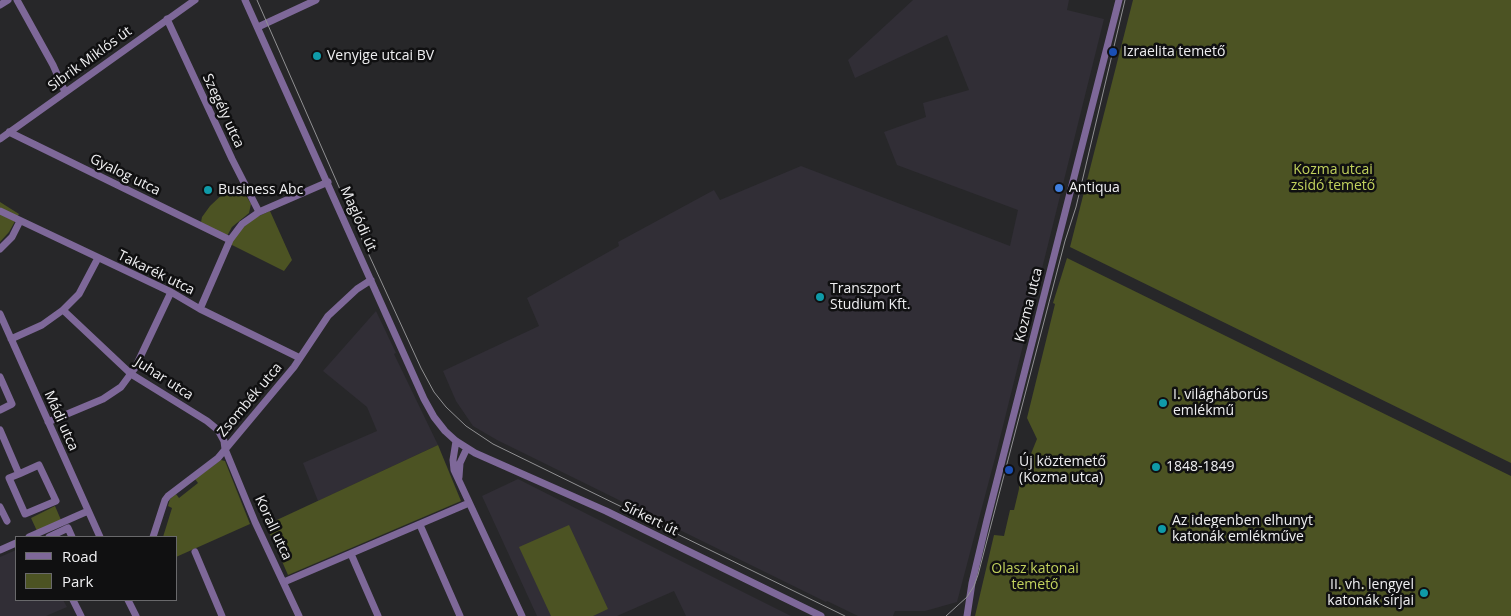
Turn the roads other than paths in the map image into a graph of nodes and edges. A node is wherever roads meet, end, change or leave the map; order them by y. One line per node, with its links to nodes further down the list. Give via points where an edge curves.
1 (8, 0): 7 (street)
2 (17, 0): 10 (street)
3 (195, 0): 8 (street, Sibrik Miklós út)
4 (245, 0): 9 (street, Maglódi út)
5 (316, 0): 9 (street)
6 (1119, 0): 62 (street, Kozma utca, via 987,520)
7 (0, 5)
8 (167, 19): 10 (street, Sibrik Miklós út); 15 (street, Szegély utca)
9 (258, 27): 13 (street, Maglódi út)
10 (65, 92): 11 (street, Sibrik Miklós út)
11 (9, 132): 12 (street, Sibrik Miklós út); 17 (street, Gyalog utca)
12 (0, 139)
13 (328, 182): 15 (street); 20 (street, Maglódi út)
14 (0, 211): 16 (street, Takarék utca)
15 (259, 212): 17 (street, via 242,224)
16 (20, 220): 18 (street, via 12,237); 19 (street, Takarék utca)
17 (230, 240): 22 (street)
18 (0, 249)
19 (98, 258): 21 (street, Takarék utca); 23 (street, via 78,294)
20 (371, 280): 26 (street, Zsombék utca, via 334,309); 32 (street, Maglódi út, via 424,399 439,424)
21 (171, 292): 22 (street, Takarék utca); 27 (street)
22 (200, 309): 26 (street, Takarék utca)
23 (63, 310): 25 (street, via 42,325); 27 (street, Juhar utca)
24 (0, 314): 25 (street, Mádi utca)
25 (11, 339): 30 (street, Mádi utca)
26 (300, 358): 34 (street, Zsombék utca)
27 (131, 374): 30 (street, via 121,387 103,399); 34 (street, Juhar utca, via 214,426 224,441)
28 (0, 377): 29 (street, via 12,404)
29 (0, 410)
30 (48, 422): 39 (street, Mádi utca)
31 (0, 430): 35 (street)
32 (456, 441): 33 (street, Maglódi út); 36 (street, via 453,465)
33 (467, 448): 36 (street, via 459,468); 61 (street, Sírkert út, via 606,511)
34 (225, 449): 46 (street, Zsombék utca, via 168,496); 51 (street, Korall utca)
35 (19, 474): 35 (street, via 9,478 26,514 56,501 39,464)
36 (460, 482): 37 (street)
37 (470, 503): 41 (street); 60 (street)
38 (0, 507): 40 (street)
39 (88, 510): 42 (street); 45 (street, Mádi utca)
40 (7, 522)
41 (420, 525): 50 (street); 59 (street)
42 (31, 536)
43 (51, 536): 44 (street, via 68,528)
44 (72, 536)
45 (100, 536)
46 (153, 536)
47 (15, 543): 48 (street)
48 (0, 550)
49 (195, 552): 56 (street)
50 (351, 554): 51 (street); 58 (street)
51 (284, 582): 57 (street, Korall utca)
52 (74, 601): 54 (street)
53 (128, 601): 55 (street)
54 (81, 616)
55 (136, 616)
56 (222, 616)
57 (299, 616)
58 (378, 616)
59 (460, 616)
60 (522, 616)
61 (821, 616)
62 (967, 616)

